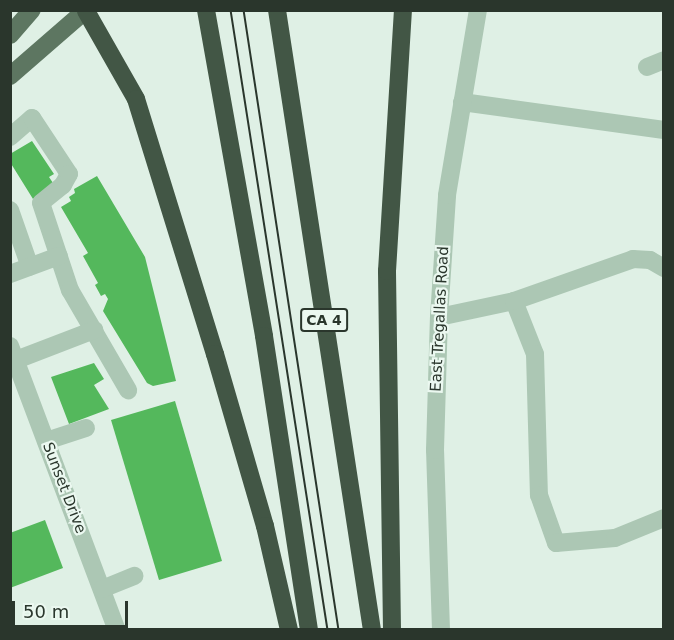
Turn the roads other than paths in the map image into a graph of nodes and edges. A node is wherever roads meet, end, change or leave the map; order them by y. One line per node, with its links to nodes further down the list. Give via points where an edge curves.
1 (200, 10): 11 (highway)
2 (206, 10): 11 (highway)
3 (277, 10): 33 (highway, CA 4)
4 (403, 10): 34 (highway, via 387,302)
5 (478, 10): 12 (street, East Tregallas Road)
6 (86, 11): 10 (main road); 31 (highway, via 136,99 219,366 265,526)
7 (31, 12): 8 (street); 9 (main road)
8 (10, 21)
9 (10, 35)
10 (10, 76)
11 (220, 88): 32 (highway, via 264,336)
12 (462, 102): 13 (street); 21 (street, East Tregallas Road, via 447,195)
13 (663, 130)
14 (10, 136): 16 (street, via 32,118 69,174 63,185 41,203)
15 (10, 210): 17 (street)
16 (59, 256): 17 (street); 22 (street, via 70,290)
17 (30, 267): 19 (street)
18 (663, 268): 20 (street, via 650,260 633,259)
19 (10, 274)
20 (514, 301): 21 (street); 27 (street, via 535,354 539,495 556,543 615,538)
21 (439, 317): 35 (street, East Tregallas Road, via 435,450)
22 (94, 330): 23 (street); 24 (street)
23 (13, 353): 26 (street, Sunset Drive)
24 (128, 390)
25 (86, 428): 26 (street)
26 (46, 441): 29 (street, Sunset Drive)
27 (663, 518)
28 (135, 576): 29 (street)
29 (102, 589): 30 (street, Sunset Drive)
30 (117, 630)
31 (289, 630)
32 (309, 630)
33 (372, 630)
34 (392, 630)
35 (441, 630)

